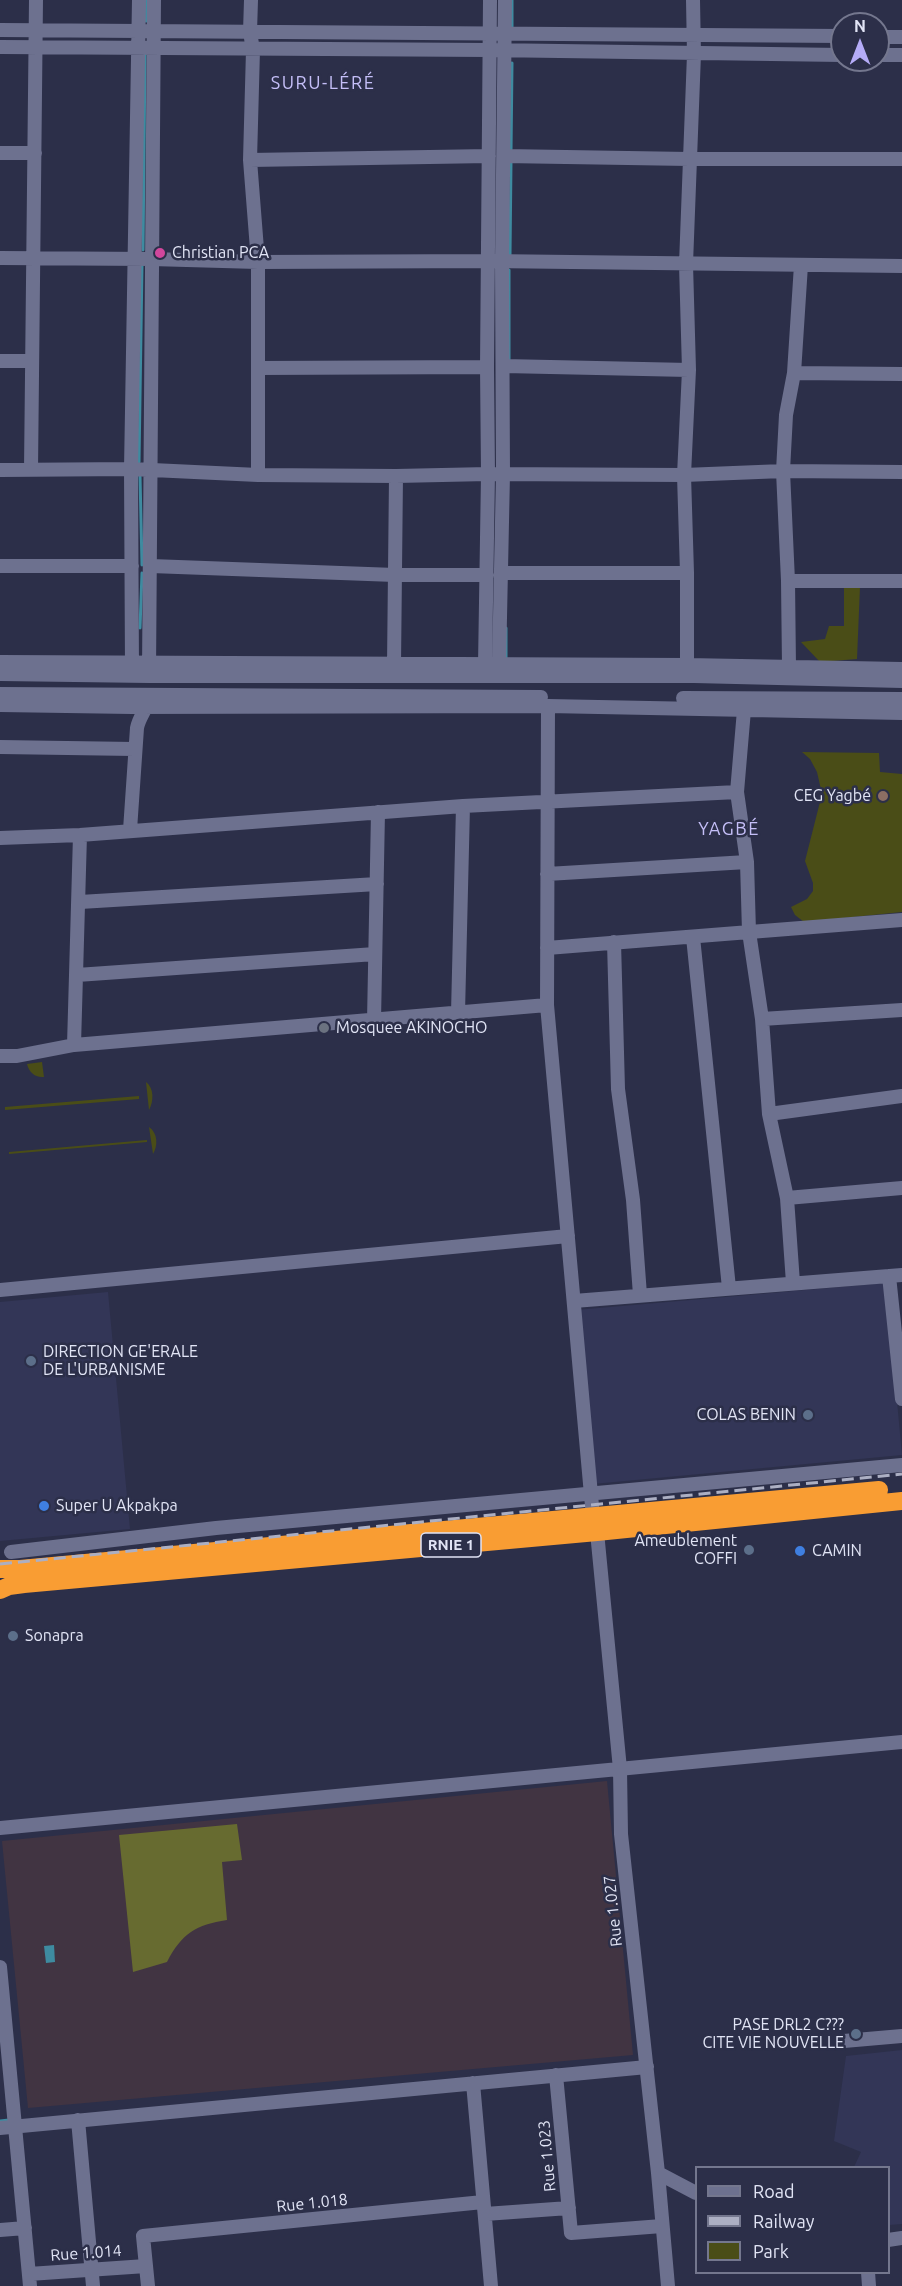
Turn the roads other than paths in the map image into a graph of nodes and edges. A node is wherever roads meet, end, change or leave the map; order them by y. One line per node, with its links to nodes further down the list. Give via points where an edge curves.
1 (36, 0): 9 (street)
2 (139, 0): 10 (street)
3 (154, 0): 11 (street)
4 (251, 0): 12 (street)
5 (490, 0): 13 (street)
6 (505, 0): 14 (street)
7 (693, 0): 15 (street)
8 (0, 30): 9 (street)
9 (36, 31): 10 (street); 18 (street)
10 (139, 31): 11 (street); 19 (street)
11 (154, 31): 12 (street); 20 (street)
12 (250, 32): 13 (street); 21 (street)
13 (489, 32): 14 (street); 22 (street)
14 (504, 33): 15 (street); 23 (street)
15 (692, 34): 16 (street); 24 (street)
16 (830, 36)
17 (0, 48): 18 (street)
18 (35, 48): 19 (street); 27 (street)
19 (138, 48): 20 (street); 35 (street)
20 (155, 48): 21 (street); 36 (street)
21 (253, 50): 22 (street); 32 (street)
22 (489, 50): 23 (street); 28 (street)
23 (504, 50): 24 (street); 29 (street)
24 (694, 54): 25 (street); 30 (street)
25 (830, 55)
26 (0, 153): 27 (street)
27 (35, 153): 34 (street)
28 (489, 156): 32 (street); 38 (street)
29 (504, 156): 30 (street); 38 (street)
30 (689, 159): 31 (street); 39 (street)
31 (902, 159)
32 (250, 160): 37 (street)
33 (0, 258): 34 (street)
34 (35, 258): 35 (street); 43 (street)
35 (133, 259): 36 (street); 50 (street)
36 (152, 259): 37 (street); 53 (street)
37 (258, 262): 38 (street); 46 (street)
38 (495, 262): 39 (street); 44 (street); 45 (street)
39 (686, 264): 40 (street); 47 (street)
40 (801, 265): 41 (street); 48 (street)
41 (902, 266)
42 (0, 361): 43 (street)
43 (32, 361): 52 (street)
44 (487, 366): 46 (street); 56 (street)
45 (504, 366): 47 (street); 57 (street)
46 (258, 368): 58 (street)
47 (688, 370): 59 (street)
48 (794, 373): 49 (street); 54 (street, via 786,415)
49 (902, 374)
50 (131, 469): 52 (street); 53 (street); 62 (street)
51 (0, 470): 52 (street)
52 (31, 470)
53 (152, 470): 58 (street); 63 (street)
54 (783, 471): 55 (street); 59 (street); 68 (street)
55 (902, 472)
56 (488, 474): 57 (street); 60 (street); 67 (street)
57 (503, 474): 59 (street); 64 (street)
58 (258, 475): 60 (street)
59 (684, 475): 65 (street)
60 (396, 476): 66 (street)
61 (0, 566): 62 (street)
62 (132, 566): 76 (street)
63 (151, 566): 66 (street); 77 (street)
64 (502, 573): 65 (street); 73 (street)
65 (687, 573): 71 (street)
66 (395, 575): 67 (street); 72 (street)
67 (487, 575): 73 (street)
68 (788, 581): 69 (street); 74 (street)
69 (902, 581)
70 (0, 662): 76 (street)
71 (687, 664): 73 (street); 74 (street)
72 (394, 665): 73 (street); 77 (street, via 302,662)
73 (492, 665)
74 (789, 667): 75 (street)
75 (902, 669)
76 (132, 670): 77 (street); 78 (street); 83 (street)
77 (149, 670): 79 (street); 83 (street)
78 (0, 674)
79 (902, 681)
80 (0, 694): 83 (street)
81 (902, 699): 83 (street)
82 (0, 705): 83 (street)
83 (140, 705): 84 (street); 88 (street)
84 (548, 706): 85 (street); 90 (street, Rue 1.027)
85 (744, 710): 86 (street); 89 (street)
86 (902, 712)
87 (0, 747): 88 (street)
88 (134, 749): 93 (street)
89 (737, 792): 90 (street); 96 (street)
90 (547, 801): 91 (street); 97 (street, Rue 1.027)
91 (463, 806): 92 (street); 109 (street)
92 (378, 812): 93 (street); 98 (street)
93 (130, 830): 94 (street)
94 (80, 835): 95 (street); 99 (street)
95 (0, 838)
96 (747, 862): 97 (street); 101 (street)
97 (547, 874): 104 (street, Rue 1.027)
98 (377, 884): 99 (street); 105 (street)
99 (80, 902): 106 (street)
100 (902, 920): 101 (street)
101 (749, 932): 102 (street); 110 (street)
102 (693, 937): 103 (street); 121 (street)
103 (614, 942): 104 (street); 123 (street, via 618,1089 633,1200)
104 (547, 948): 107 (street, Rue 1.027)
105 (375, 954): 106 (street); 111 (street)
106 (77, 975): 112 (street)
107 (546, 1005): 109 (street); 118 (street, Rue 1.027)
108 (902, 1010): 110 (street)
109 (458, 1013): 111 (street)
110 (762, 1019): 115 (street)
111 (374, 1021): 112 (street)
112 (74, 1046): 113 (street)
113 (0, 1056)
114 (902, 1096): 115 (street)
115 (769, 1114): 117 (street)
116 (902, 1188): 117 (street)
117 (787, 1198): 120 (street)
118 (568, 1236): 122 (street); 124 (street, Rue 1.027)
119 (895, 1275): 120 (street); 125 (street)
120 (793, 1283): 121 (street)
121 (729, 1288): 123 (street)
122 (0, 1290)
123 (640, 1295): 124 (street)
124 (573, 1300): 129 (street, Rue 1.027)
125 (900, 1353): 126 (street)
126 (902, 1399)
127 (902, 1465): 129 (street)
128 (902, 1488): 131 (highway, RNIE 1)
129 (591, 1494): 131 (street, Rue 1.027); 132 (street, via 228,1527)
130 (902, 1501): 131 (highway, RNIE 1)
131 (595, 1524): 133 (highway, RNIE 1); 134 (highway, RNIE 1, via 24,1584); 136 (street, Rue 1.027)
132 (11, 1552)
133 (0, 1569)
134 (0, 1590)
135 (902, 1742): 136 (street)
136 (620, 1769): 137 (street); 141 (street, Rue 1.027, via 621,1834)
137 (0, 1828)
138 (0, 1967): 145 (street)
139 (902, 2036): 140 (street)
140 (844, 2041)
141 (647, 2067): 142 (street); 147 (street, Rue 1.027)
142 (556, 2075): 143 (street); 150 (street, Rue 1.023)
143 (473, 2083): 144 (street); 149 (street)
144 (78, 2120): 145 (street); 155 (street)
145 (15, 2126): 146 (street); 152 (street)
146 (0, 2128)
147 (658, 2173): 148 (street); 151 (street, Rue 1.027)
148 (695, 2192)
149 (484, 2208): 150 (street, Rue 1.018); 154 (street, Rue 1.018, via 143,2236); 159 (street)
150 (569, 2208): 151 (street, Rue 1.023, via 571,2233)
151 (662, 2226): 160 (street, Rue 1.027)
152 (25, 2228): 153 (street); 156 (street)
153 (0, 2230)
154 (146, 2266): 155 (street, Rue 1.014); 158 (street)
155 (91, 2268): 156 (street, Rue 1.014); 157 (street)
156 (29, 2280)
157 (93, 2286)
158 (148, 2286)
159 (491, 2286)
160 (668, 2286)

